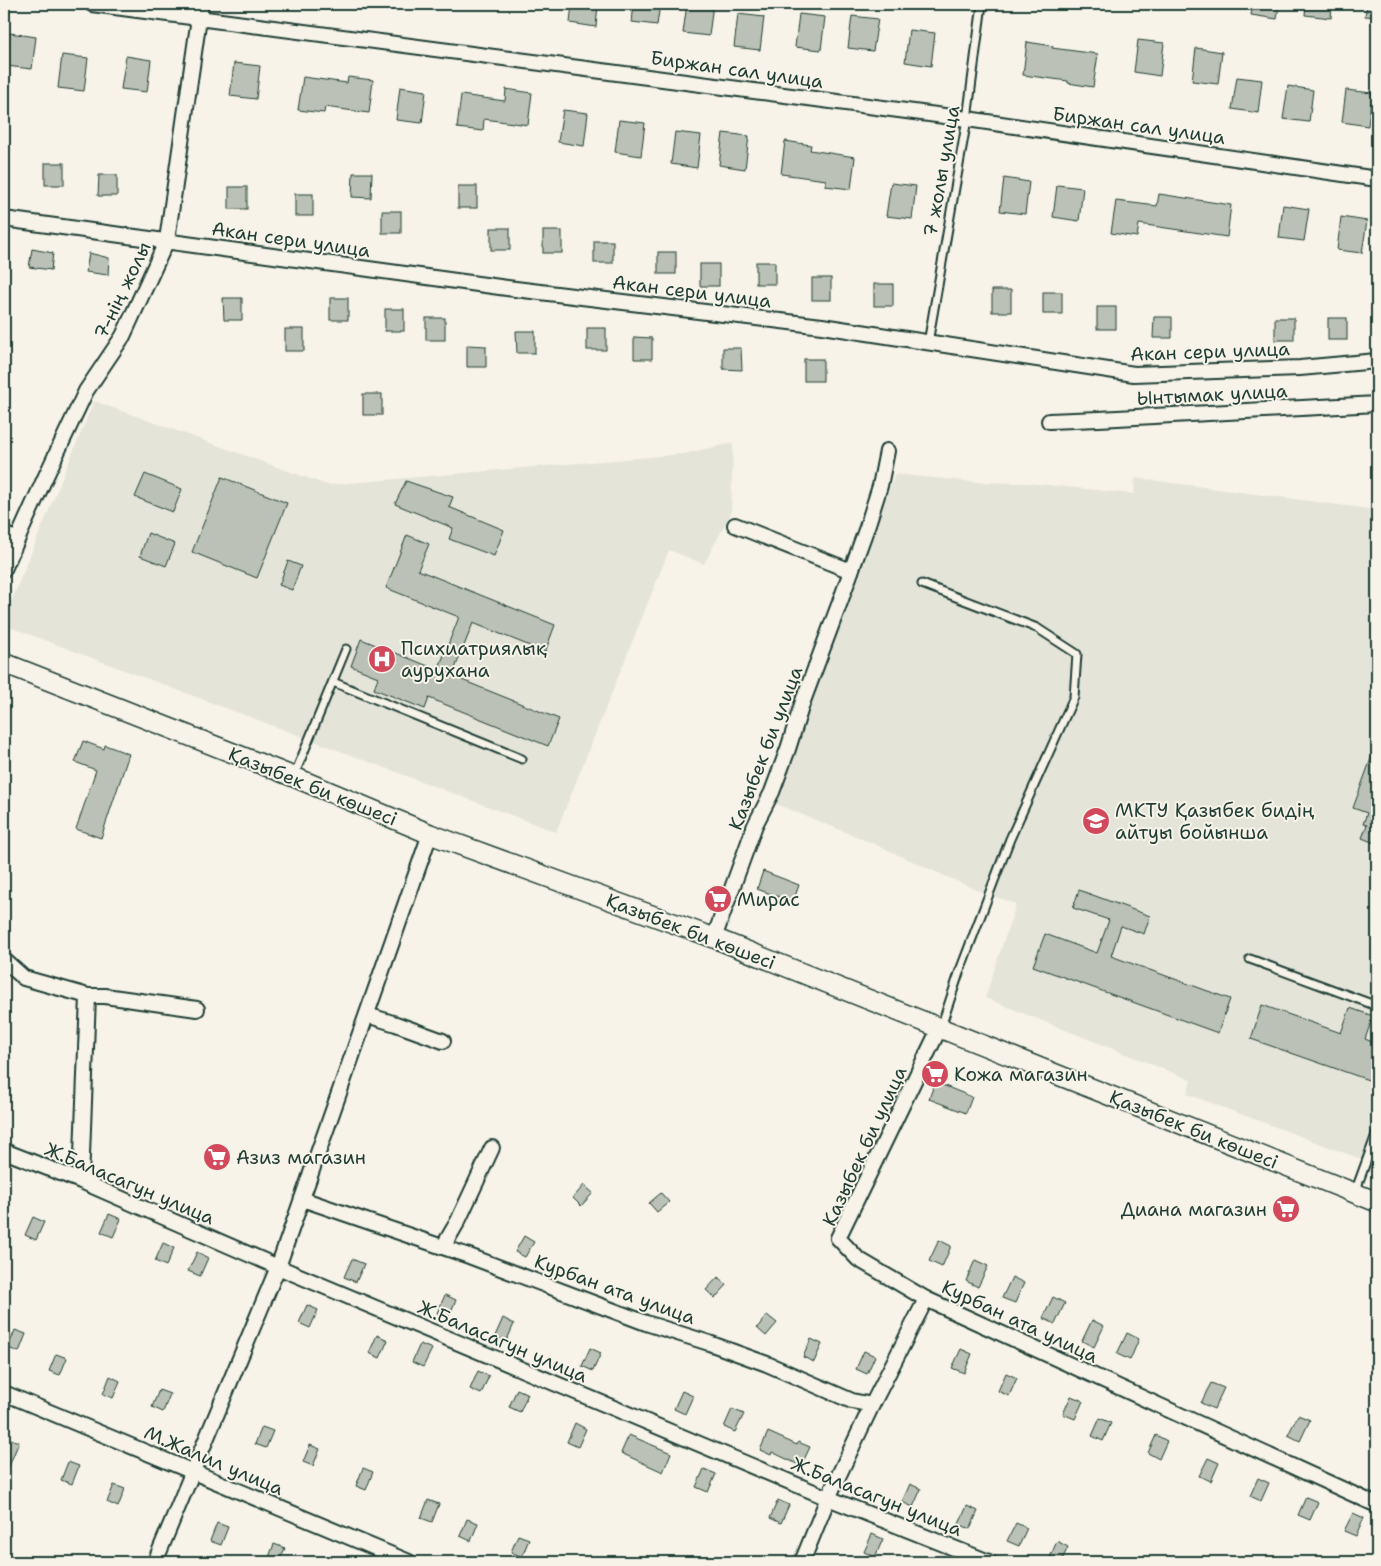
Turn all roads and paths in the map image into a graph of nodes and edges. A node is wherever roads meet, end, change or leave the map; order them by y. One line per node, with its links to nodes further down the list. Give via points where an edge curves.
1 (92, 4): 3 (street, Биржан сал улица)
2 (982, 4): 4 (lane, 7 жолы улица)
3 (201, 10): 4 (street, Биржан сал улица); 7 (street, 7-нің жолы)
4 (967, 119): 5 (street, Биржан сал улица); 8 (lane, 7 жолы улица)
5 (1377, 180)
6 (4, 218): 7 (street, Акан сери улица)
7 (167, 240): 8 (street, Акан сери улица, via 498,286 822,326); 15 (street, 7-нің жолы, via 123,336 86,391)
8 (928, 344): 9 (street, Акан сери улица, via 1134,374 1300,368)
9 (1377, 360)
10 (1377, 404): 11 (street, Ынтымак улица)
11 (1049, 421)
12 (887, 450): 17 (street, Казыбек би улица, via 880,486)
13 (735, 525): 17 (street)
14 (4, 534): 15 (street)
15 (17, 540): 16 (street, 7-нің жолы)
16 (4, 570)
17 (851, 571): 25 (street, Казыбек би улица, via 772,792 755,824)
18 (922, 584): 32 (lane, via 1037,628 1077,654 1074,697 1010,839)
19 (346, 648): 21 (lane)
20 (4, 663): 23 (main road, Қазыбек би көшесі)
21 (333, 682): 22 (lane); 23 (lane)
22 (522, 759)
23 (294, 777): 24 (main road, Қазыбек би көшесі)
24 (430, 834): 25 (main road, Қазыбек би көшесі); 31 (street)
25 (714, 938): 32 (main road, Қазыбек би көшесі)
26 (1250, 959): 29 (lane)
27 (4, 960): 28 (street, via 24,978)
28 (88, 996): 30 (street); 37 (street)
29 (1377, 1006)
30 (197, 1009)
31 (367, 1015): 33 (street); 39 (street)
32 (940, 1027): 38 (main road, Қазыбек би көшесі); 43 (street, Казыбек би улица, via 838,1238 858,1259)
33 (443, 1041)
34 (1377, 1132): 38 (lane)
35 (492, 1148): 41 (street, via 458,1221)
36 (4, 1151): 37 (street, Ж.Баласагун улица)
37 (81, 1181): 42 (street, Ж.Баласагун улица)
38 (1354, 1193): 40 (main road, Қазыбек би көшесі)
39 (302, 1199): 41 (street, Курбан ата улица); 42 (street)
40 (1377, 1202)
41 (442, 1247): 45 (street, Курбан ата улица, via 767,1364 852,1401)
42 (278, 1267): 46 (street); 47 (street, Ж.Баласагун улица)
43 (926, 1299): 45 (street, Курбан ата улица); 48 (street, Курбан ата улица)
44 (4, 1393): 46 (street, М.Жалил улица)
45 (872, 1405): 47 (street)
46 (193, 1471): 49 (street); 50 (street, М.Жалил улица)
47 (828, 1498): 51 (street); 52 (street, Ж.Баласагун улица)
48 (1377, 1505)
49 (155, 1562)
50 (409, 1562)
51 (802, 1562)
52 (989, 1562)

